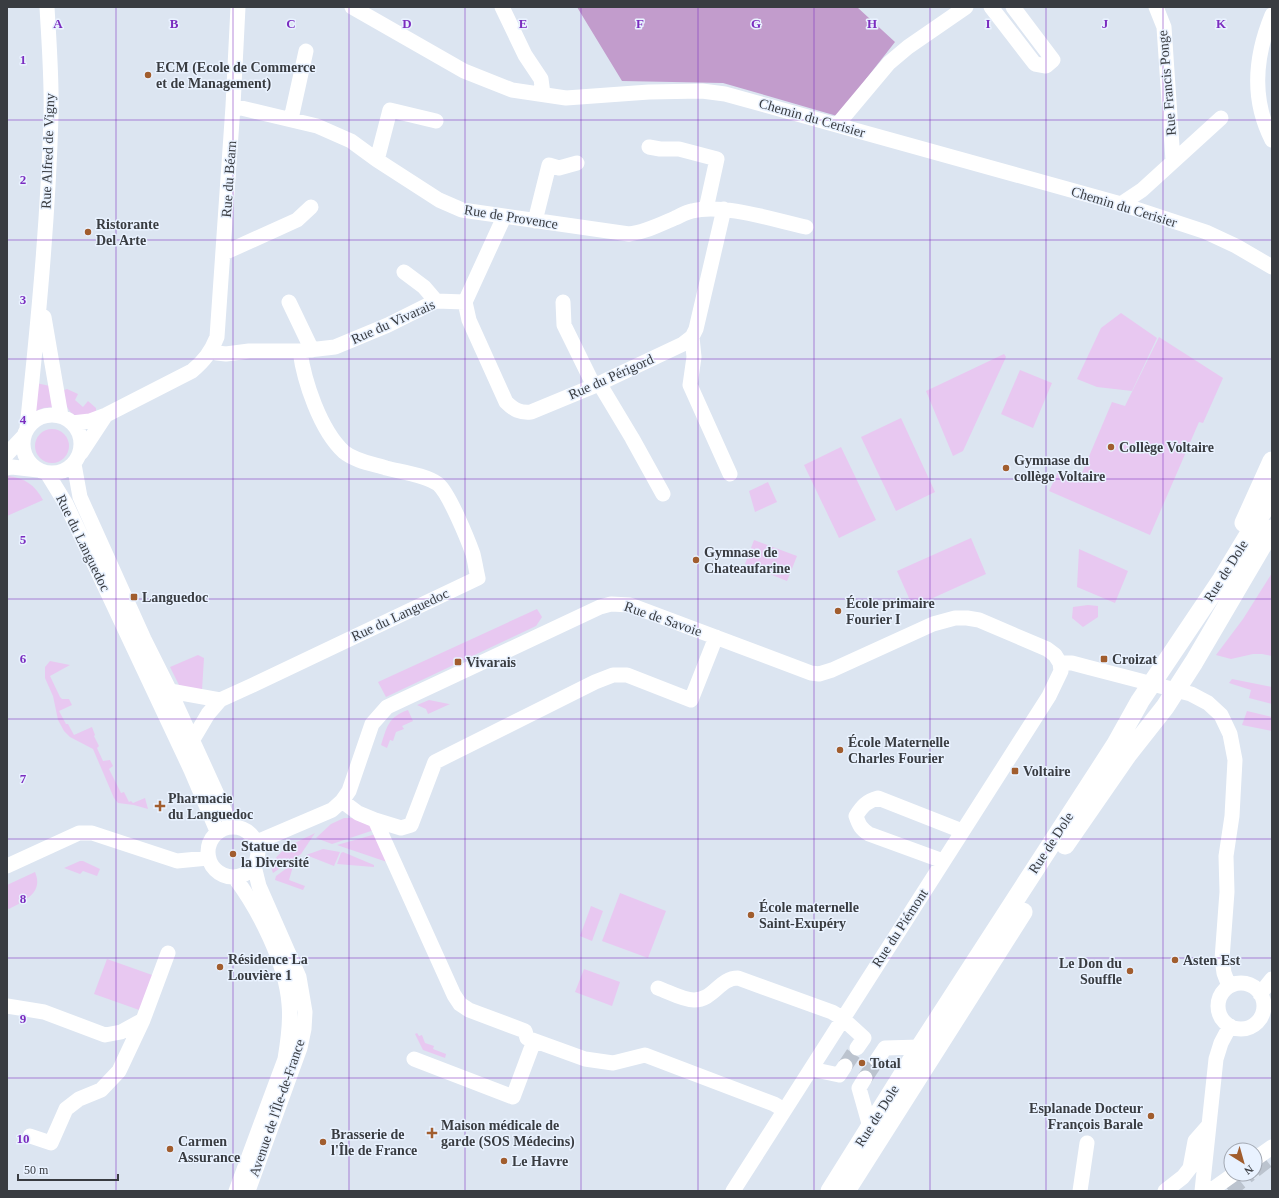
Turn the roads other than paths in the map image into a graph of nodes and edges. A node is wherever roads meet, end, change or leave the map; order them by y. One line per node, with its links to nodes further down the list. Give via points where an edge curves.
1 (47, 7): 32 (street, Rue Alfred de Vigny, via 51,117)
2 (238, 7): 12 (street, Rue du Béarn)
3 (352, 7): 11 (street, Chemin du Cerisier, via 464,71 512,90)
4 (502, 7): 11 (street, via 525,55 541,79)
5 (966, 7): 16 (street, via 889,63)
6 (991, 7): 7 (street, via 1035,64 1046,66 1054,60)
7 (1013, 7)
8 (1156, 7): 20 (street, Rue Francis Ponge, via 1164,27)
9 (1271, 19): 17 (street, via 1259,53 1258,84 1262,114)
10 (306, 51): 14 (street)
11 (543, 94): 16 (street, Chemin du Cerisier, via 566,98 702,91 725,94)
12 (233, 106): 14 (street, Rue de Provence); 29 (street, Rue du Béarn)
13 (1221, 118): 20 (street)
14 (290, 119): 19 (street, Rue de Provence, via 317,126 352,141)
15 (436, 121): 19 (street, via 390,110)
16 (837, 125): 22 (street, Chemin du Cerisier)
17 (1272, 140)
18 (649, 147): 24 (street, via 679,149 717,159)
19 (377, 160): 26 (street, Rue de Provence, via 439,200 462,210)
20 (1174, 161): 22 (street, via 1142,190)
21 (577, 163): 27 (street, via 559,168 549,165)
22 (1121, 204): 30 (street, Chemin du Cerisier, via 1206,232)
23 (311, 207): 29 (street, via 297,220)
24 (706, 209): 25 (street, Rue de Provence); 27 (street, Rue de Provence, via 690,211 651,229 629,234)
25 (724, 209): 28 (street, Rue de Provence); 37 (street)
26 (504, 217): 27 (street, Rue de Provence); 35 (street)
27 (535, 221)
28 (806, 227)
29 (224, 253): 38 (street, Rue du Béarn, via 217,337)
30 (1272, 267)
31 (404, 272): 33 (street, via 424,287)
32 (41, 296): 42 (street, Rue Alfred de Vigny); 43 (street, Rue Alfred de Vigny)
33 (436, 301): 35 (street, Rue du Vivarais); 39 (street, Rue du Vivarais, via 335,347)
34 (289, 302): 39 (street)
35 (465, 302): 40 (street, Rue du Périgord, via 469,320 506,402 512,408 531,412)
36 (563, 302): 40 (street, via 564,324)
37 (692, 338): 40 (street, Rue du Périgord); 49 (street, via 694,357 690,385)
38 (212, 350): 39 (street, Rue du Vivarais, via 226,354); 41 (street, via 192,371)
39 (306, 350): 59 (street, Rue du Languedoc, via 302,366 326,428 345,452 362,461 438,484 445,492 473,554 478,578)
40 (596, 384): 50 (street, via 632,438)
41 (106, 416): 42 (street, via 90,421); 45 (street)
42 (67, 420): 43 (street, via 52,415 42,417 34,421); 45 (street, via 78,430 81,438)
43 (25, 433): 44 (street); 48 (street, via 25,456 30,464)
44 (7, 454)
45 (76, 460): 48 (street, via 62,472); 58 (street, Rue du Languedoc, via 80,497)
46 (1272, 460): 55 (main road, via 1246,516)
47 (7, 468): 48 (street)
48 (42, 472): 64 (street, Rue du Languedoc, via 66,504)
49 (730, 474)
50 (663, 494)
51 (1272, 496): 55 (main road, Rue de Dole)
52 (1272, 530): 54 (main road, Rue de Dole)
53 (1272, 541): 54 (main road)
54 (1255, 559): 101 (main road, Rue de Dole, via 1194,662 1067,841)
55 (1222, 579): 82 (main road, Rue de Dole, via 1140,701 1116,744)
56 (716, 637): 57 (street, Rue de Savoie, via 819,674 933,624 955,618 968,618 1047,648); 61 (street, Rue de Savoie, via 630,605 611,604 600,607 387,707 372,724 349,791); 62 (street, via 691,700 627,675 613,675 435,762 411,825 401,828)
57 (1060, 663): 65 (street, Rue du Piémont, via 1061,671 1049,696); 74 (street, via 1072,663 1190,694 1208,703 1220,715 1230,734 1235,760 1232,816 1226,856 1226,911 1222,959)
58 (170, 691): 59 (street); 60 (street, Rue du Languedoc)
59 (220, 700): 60 (street, Rue du Languedoc, via 208,714)
60 (192, 741): 63 (street, Rue du Languedoc)
61 (342, 801): 62 (street, via 358,813); 66 (street, Rue de Savoie, via 332,810)
62 (375, 820): 81 (street, via 460,1004 469,1010 525,1031 527,1038)
63 (233, 826): 64 (street); 66 (street, via 247,830)
64 (217, 831): 67 (street, via 209,843)
65 (962, 831): 68 (street, Rue du Piémont); 68 (street, via 878,798 862,806 856,816 858,824 869,834)
66 (257, 842): 70 (street, via 258,859)
67 (208, 858): 69 (street, via 177,861 92,833 79,833); 71 (street, via 217,872)
68 (943, 861): 78 (street, Rue du Piémont)
69 (7, 866)
70 (254, 866): 71 (street, via 249,872); 98 (street, Avenue de l'Île-de-France, via 258,886 299,977 304,1029 300,1048)
71 (234, 878): 97 (street, Avenue de l'Île-de-France, via 246,892 277,956 285,979 289,1004 289,1040 284,1059)
72 (168, 953): 79 (street)
73 (1272, 980): 76 (street)
74 (1229, 986): 76 (street, via 1243,983 1250,985); 80 (street, via 1221,995 1218,1008 1220,1015)
75 (658, 988): 78 (street, via 684,998 702,999 710,996 725,981 738,978 832,1012)
76 (1260, 994): 80 (street, via 1263,1008 1257,1022 1244,1028)
77 (7, 1006): 79 (street, via 44,1012 105,1035 121,1032)
78 (842, 1018): 83 (street, via 864,1038); 87 (street, Rue du Piémont)
79 (143, 1020): 92 (street, via 119,1071 101,1090 79,1099 66,1109 50,1143)
80 (1230, 1026): 90 (street, via 1216,1059)
81 (534, 1041): 84 (street, via 512,1097); 89 (street, via 585,1059 613,1063 645,1054)
82 (920, 1047): 85 (street, via 885,1048); 91 (main road, Rue de Dole)
83 (857, 1048)
84 (414, 1059)
85 (877, 1060)
86 (845, 1066): 87 (street, via 839,1075)
87 (810, 1069): 89 (street, Rue du Piémont)
88 (865, 1078): 91 (street, via 859,1088)
89 (784, 1110): 99 (street, Rue du Piémont)
90 (1209, 1124): 103 (street, via 1195,1141 1190,1168); 104 (street)
91 (870, 1127): 100 (main road, Rue de Dole)
92 (30, 1136)
93 (1087, 1143): 102 (street)
94 (1272, 1147): 95 (street)
95 (1263, 1153)
96 (1223, 1182): 105 (street)
97 (236, 1191)
98 (248, 1191)
99 (733, 1191)
100 (830, 1191)
101 (846, 1191)
102 (1080, 1191)
103 (1165, 1191)
104 (1202, 1191)
105 (1210, 1191)

